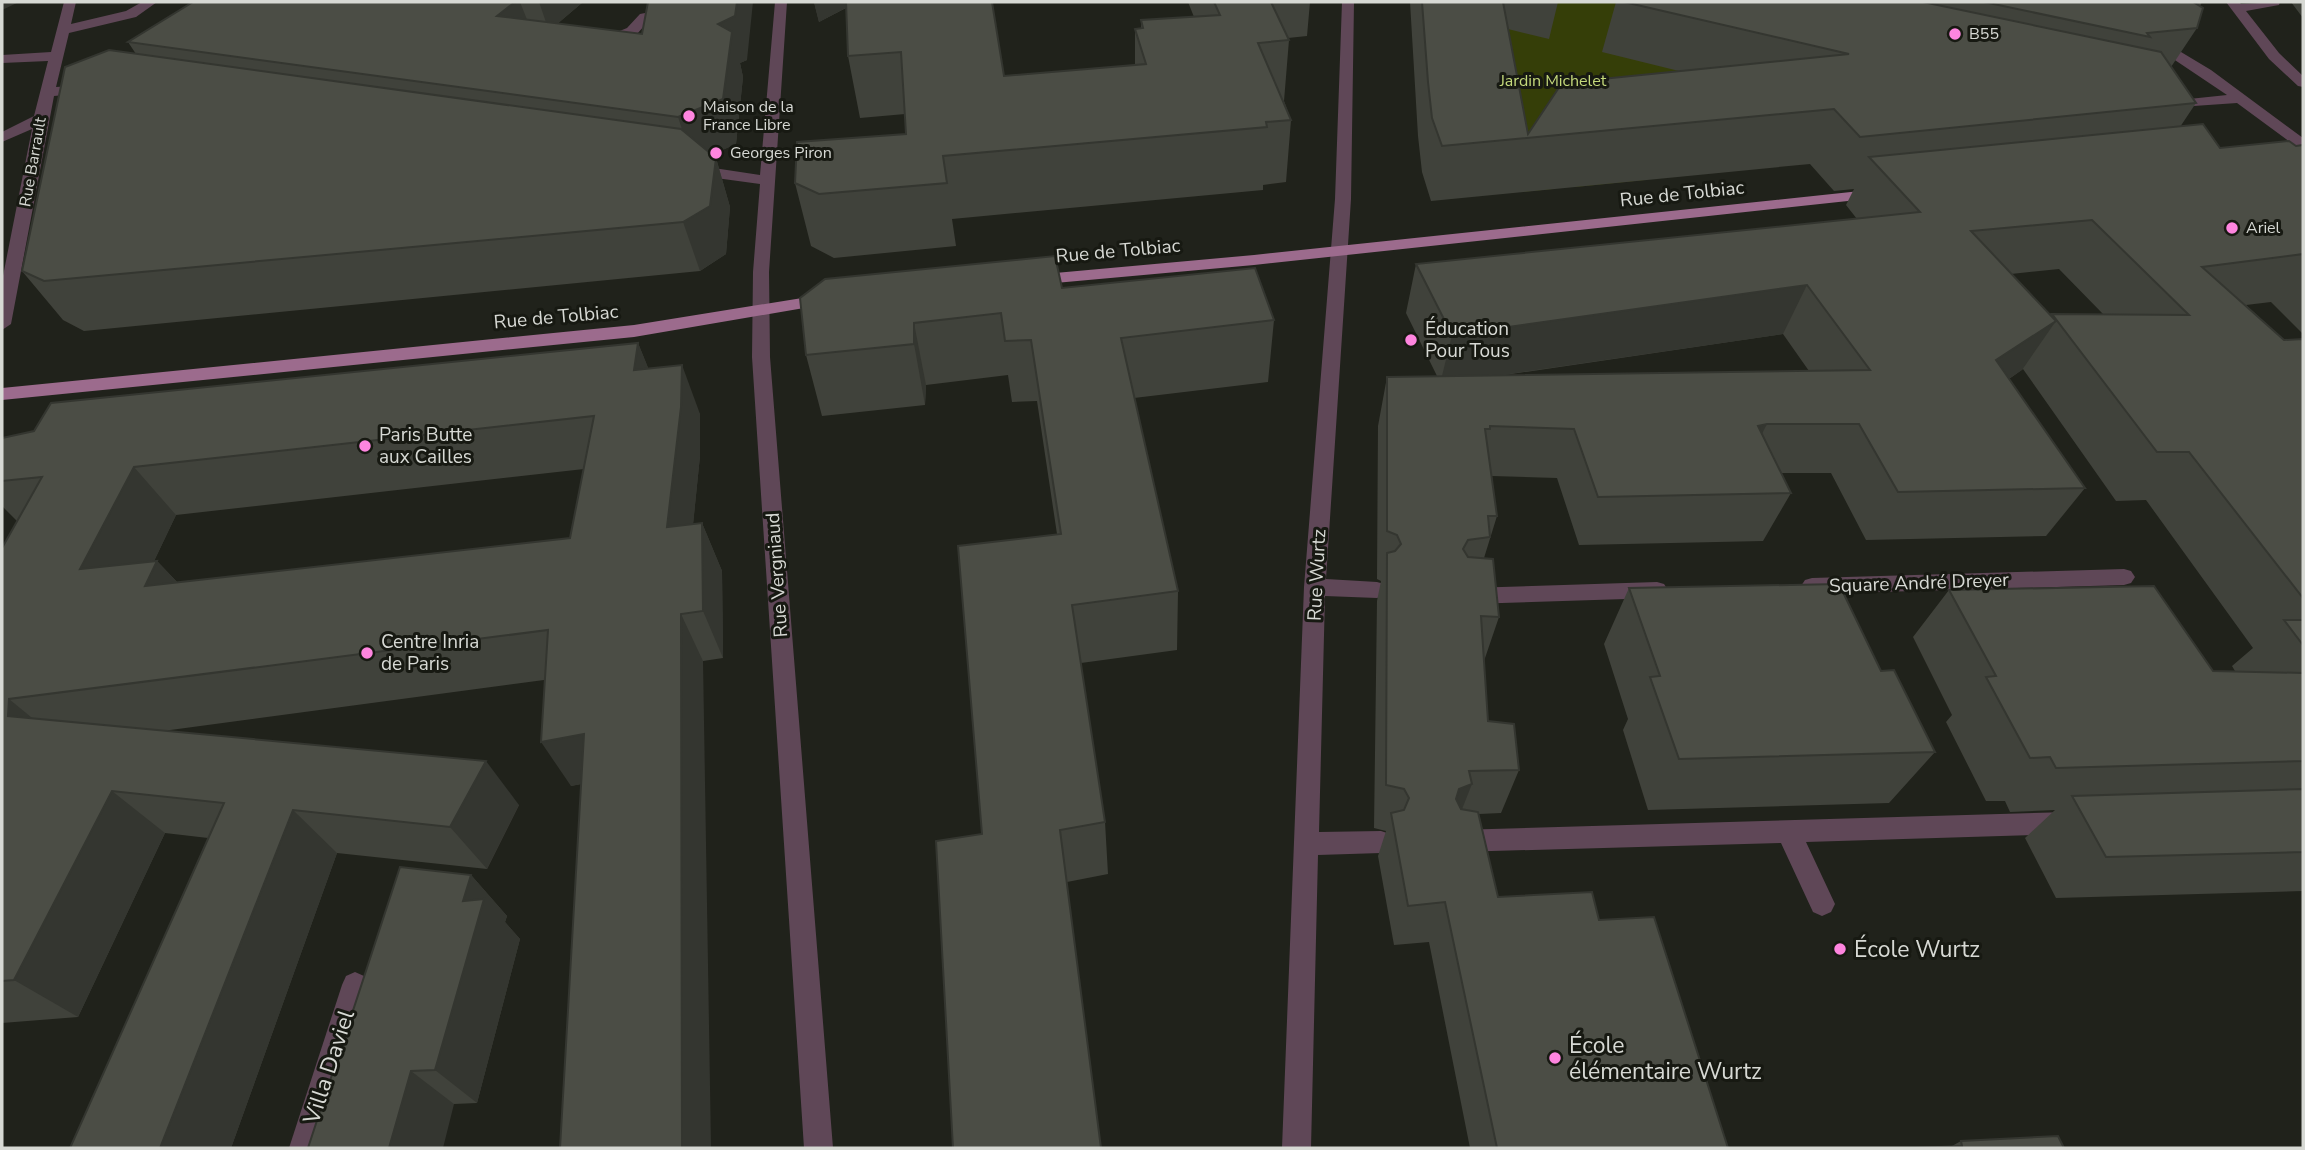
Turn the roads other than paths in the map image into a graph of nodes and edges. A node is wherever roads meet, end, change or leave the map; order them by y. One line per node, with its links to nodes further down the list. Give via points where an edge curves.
1 (70, 2): 8 (street, Rue Barrault)
2 (151, 2): 8 (street, via 131,14)
3 (781, 2): 23 (street, Rue Vergniaud)
4 (1348, 2): 25 (street, Rue Wurtz)
5 (2274, 2): 6 (street)
6 (2235, 5): 13 (street, via 2274,56)
7 (645, 17): 10 (street, via 624,35)
8 (64, 30): 11 (street, Rue Barrault)
9 (2140, 32): 16 (street)
10 (586, 42)
11 (57, 57): 12 (street); 15 (street, Rue Barrault)
12 (2, 59)
13 (2303, 83)
14 (106, 88): 15 (street)
15 (47, 92): 17 (street, Rue Barrault)
16 (2241, 98): 18 (street, via 2160,106); 20 (street)
17 (41, 118): 19 (street); 29 (street, Rue Barrault)
18 (2178, 119)
19 (2, 138)
20 (2303, 146): 21 (main road)
21 (2280, 147)
22 (679, 168): 23 (street)
23 (768, 181): 28 (street, Rue Vergniaud)
24 (1897, 192): 25 (main road, Rue de Tolbiac)
25 (1339, 251): 26 (main road, Rue de Tolbiac); 33 (street, Rue Wurtz)
26 (1010, 282)
27 (848, 297): 28 (main road, Rue de Tolbiac)
28 (760, 309): 30 (main road, Rue de Tolbiac, via 634,331); 45 (street, Rue Vergniaud)
29 (2, 324)
30 (2, 394)
31 (2124, 577): 32 (street, Square André Dreyer)
32 (1794, 586)
33 (1315, 587): 34 (street); 41 (street, Rue Wurtz)
34 (1377, 590)
35 (1683, 590): 36 (street)
36 (1463, 596)
37 (2094, 822): 38 (street)
38 (1788, 831): 39 (street); 42 (street)
39 (1455, 841)
40 (1381, 842): 41 (street)
41 (1306, 844): 46 (street, Rue Wurtz)
42 (1822, 904)
43 (355, 985): 44 (street, Villa Daviel)
44 (303, 1148)
45 (819, 1148)
46 (1296, 1148)

